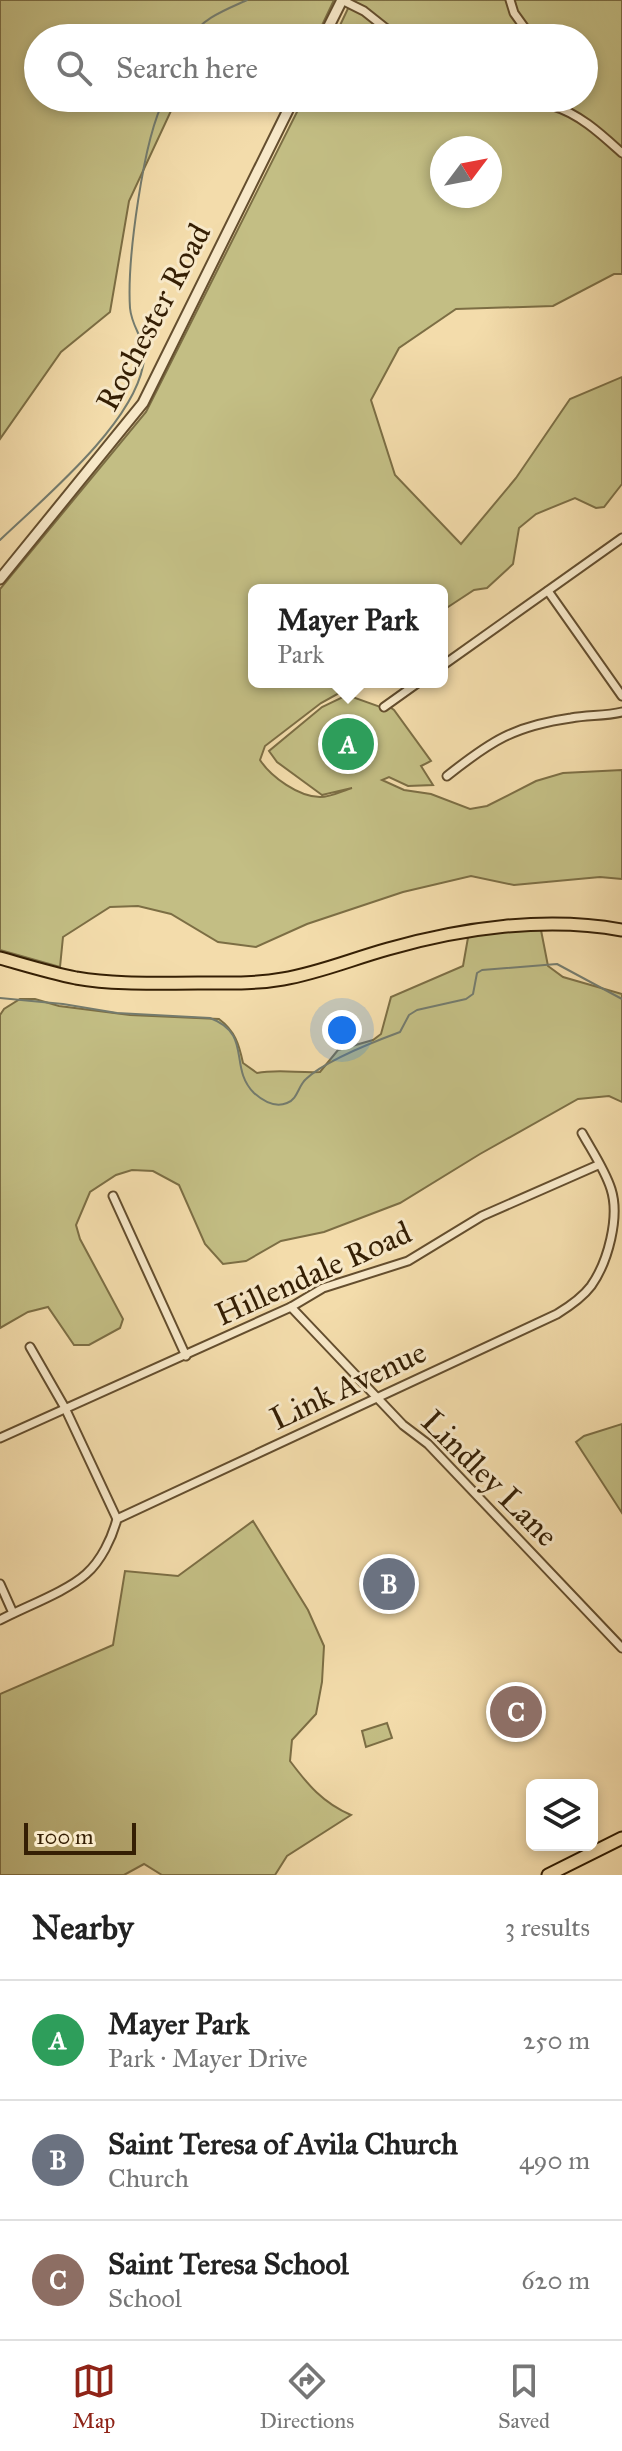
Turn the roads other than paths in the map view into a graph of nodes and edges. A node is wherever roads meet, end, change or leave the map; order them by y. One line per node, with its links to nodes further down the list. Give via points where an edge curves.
1 (342, 0): 3 (street); 4 (street)
2 (510, 0): 5 (street)
3 (330, 24)
4 (380, 24)
5 (522, 24)
6 (287, 112): 10 (street, Rochester Road, via 143,403)
7 (563, 112): 8 (street)
8 (622, 153)
9 (622, 538): 11 (street)
10 (0, 579)
11 (548, 591): 12 (street); 14 (street)
12 (448, 662)
13 (411, 688): 15 (street)
14 (622, 696)
15 (384, 707)
16 (622, 712): 17 (street, via 515,730 487,744)
17 (447, 776)
18 (622, 930): 19 (main road, via 563,925 457,933 295,977 242,983 94,980)
19 (0, 958)
20 (582, 1133): 21 (street, Link Avenue)
21 (598, 1165): 23 (street, Hillendale Road, via 482,1216 408,1261 323,1288); 26 (street, Link Avenue, via 611,1189 610,1237 591,1285 574,1303)
22 (113, 1196): 25 (street)
23 (291, 1307): 25 (street, Hillendale Road); 26 (street, Lindley Lane)
24 (30, 1347): 27 (street)
25 (186, 1356): 27 (street, Hillendale Road)
26 (376, 1398): 29 (street, Link Avenue); 33 (street, Lindley Lane, via 428,1444)
27 (65, 1408): 28 (street, Hillendale Road); 29 (street)
28 (0, 1438)
29 (117, 1519): 31 (street, via 86,1575)
30 (0, 1584): 31 (street)
31 (13, 1613): 32 (street)
32 (0, 1620)
33 (622, 1648)
34 (622, 1838): 35 (main road)
35 (554, 1874)

